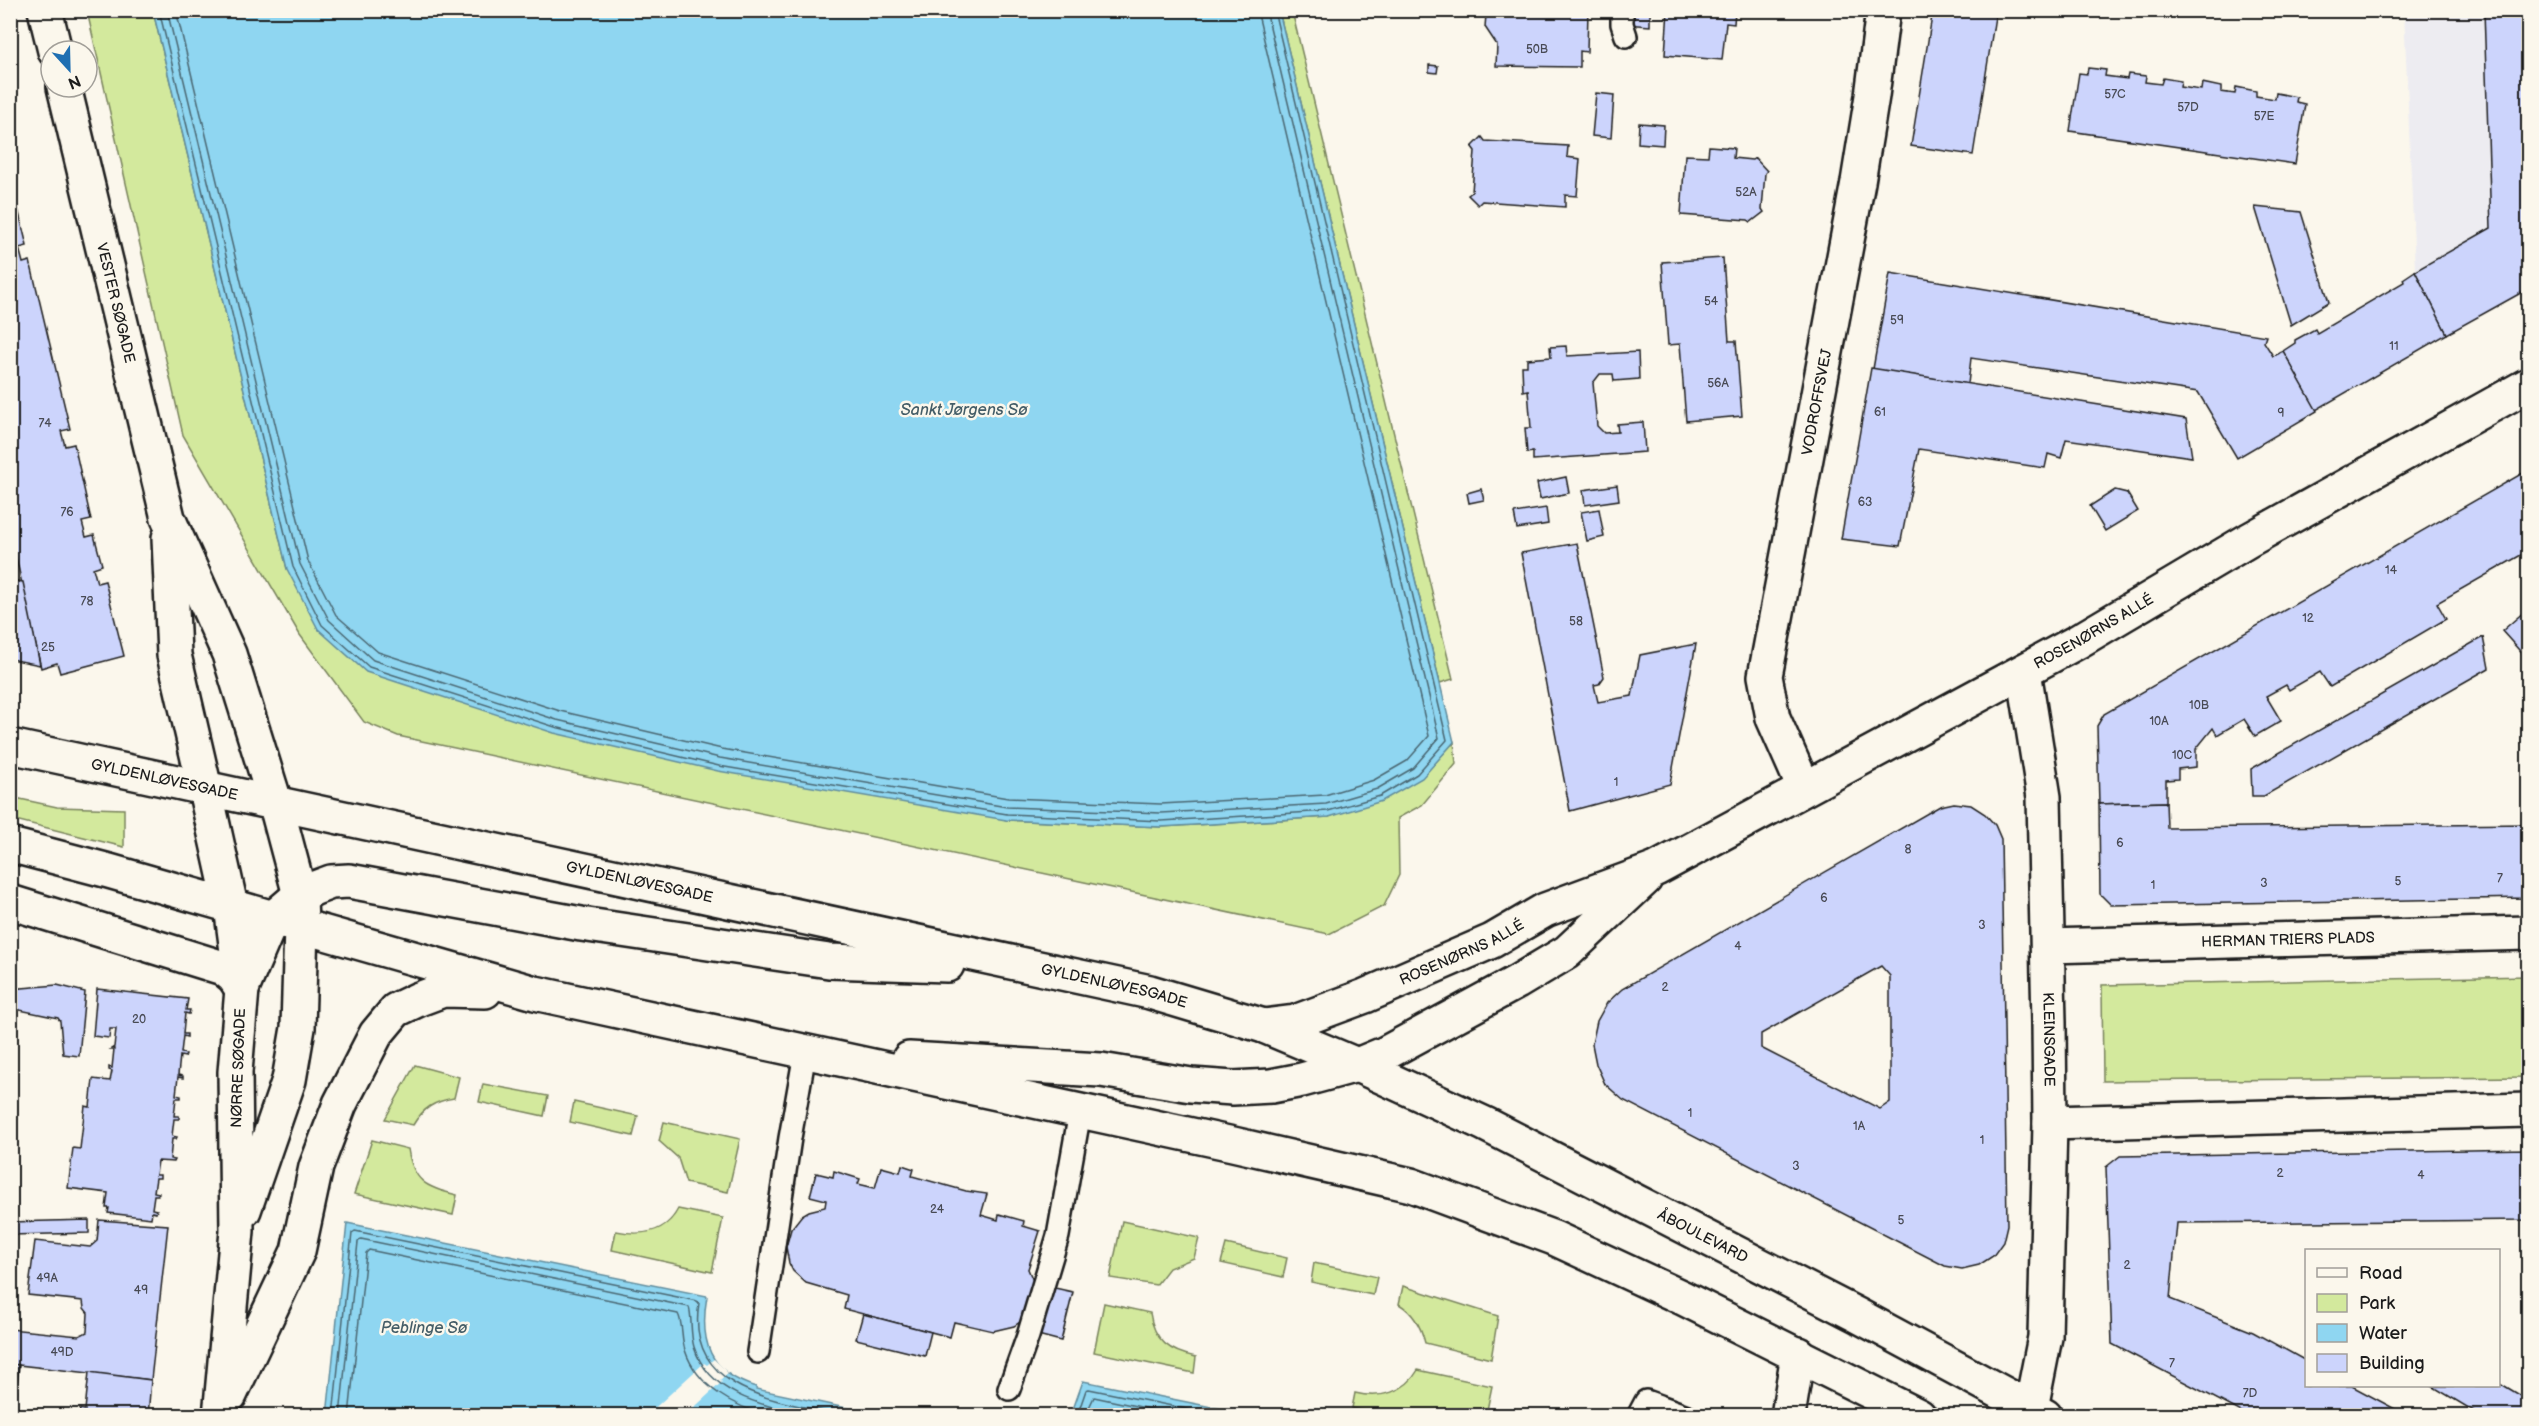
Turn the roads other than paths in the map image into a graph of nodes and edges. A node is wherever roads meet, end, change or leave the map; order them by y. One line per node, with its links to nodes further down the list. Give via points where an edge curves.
1 (45, 10): 5 (street)
2 (1622, 10): 4 (lane)
3 (1883, 10): 11 (street, VODROFFSVEJ, via 1858,182 1765,676 1773,718)
4 (1626, 36)
5 (52, 39)
6 (67, 99): 8 (street, VESTER SØGADE)
7 (2529, 385): 9 (street, ROSENØRNS ALLÉ, via 2249,540)
8 (168, 518): 12 (street, VESTER SØGADE, via 174,655); 13 (street, VESTER SØGADE, via 229,654)
9 (2024, 671): 11 (street, ROSENØRNS ALLÉ); 20 (street, KLEINSGADE, via 2044,797)
10 (10, 746): 12 (street, GYLDENLØVESGADE)
11 (1804, 788): 15 (street, ROSENØRNS ALLÉ)
12 (205, 789): 13 (street, GYLDENLØVESGADE); 17 (street, NØRRE SØGADE)
13 (276, 805): 18 (street, VESTER SØGADE); 21 (street, GYLDENLØVESGADE)
14 (10, 845): 17 (street)
15 (1656, 869): 24 (street, ROSENØRNS ALLÉ, via 1545,910 1492,941 1365,996 1295,1022); 26 (street, ROSENØRNS ALLÉ, via 1567,952 1430,1030)
16 (10, 902): 22 (street, via 223,968)
17 (231, 906): 18 (street); 22 (street, NØRRE SØGADE)
18 (291, 914): 21 (street, via 331,882 349,881 581,924 829,961); 22 (street); 23 (street); 30 (street, NØRRE SØGADE, via 298,1028 289,1080)
19 (2529, 933): 20 (street, HERMAN TRIERS PLADS)
20 (2048, 946): 29 (street, KLEINSGADE)
21 (1031, 968): 24 (street, GYLDENLØVESGADE, via 1150,992)
22 (242, 989): 30 (street, NØRRE SØGADE, via 235,1072)
23 (535, 993): 25 (street); 35 (street, via 443,990 396,1010 376,1034 340,1104 316,1167 298,1251)
24 (1264, 1026): 26 (street, GYLDENLØVESGADE)
25 (805, 1053): 26 (street, ROSENØRNS ALLÉ, via 1101,1070 1191,1086 1233,1088 1271,1086); 28 (street); 31 (lane)
26 (1357, 1065): 34 (street, ÅBOULEVARD, via 1485,1124)
27 (2529, 1110): 29 (street)
28 (1080, 1112): 32 (street, via 1411,1185 1457,1200 1554,1238); 33 (lane, via 1058,1236)
29 (2050, 1123): 34 (street, KLEINSGADE, via 2045,1337)
30 (237, 1231): 35 (street, NØRRE SØGADE)
31 (758, 1352)
32 (1798, 1354): 38 (street); 39 (street)
33 (1009, 1389)
34 (2038, 1412)
35 (220, 1415)
36 (1638, 1416): 37 (lane, via 1646,1401)
37 (1687, 1416)
38 (1788, 1416)
39 (1918, 1416)

